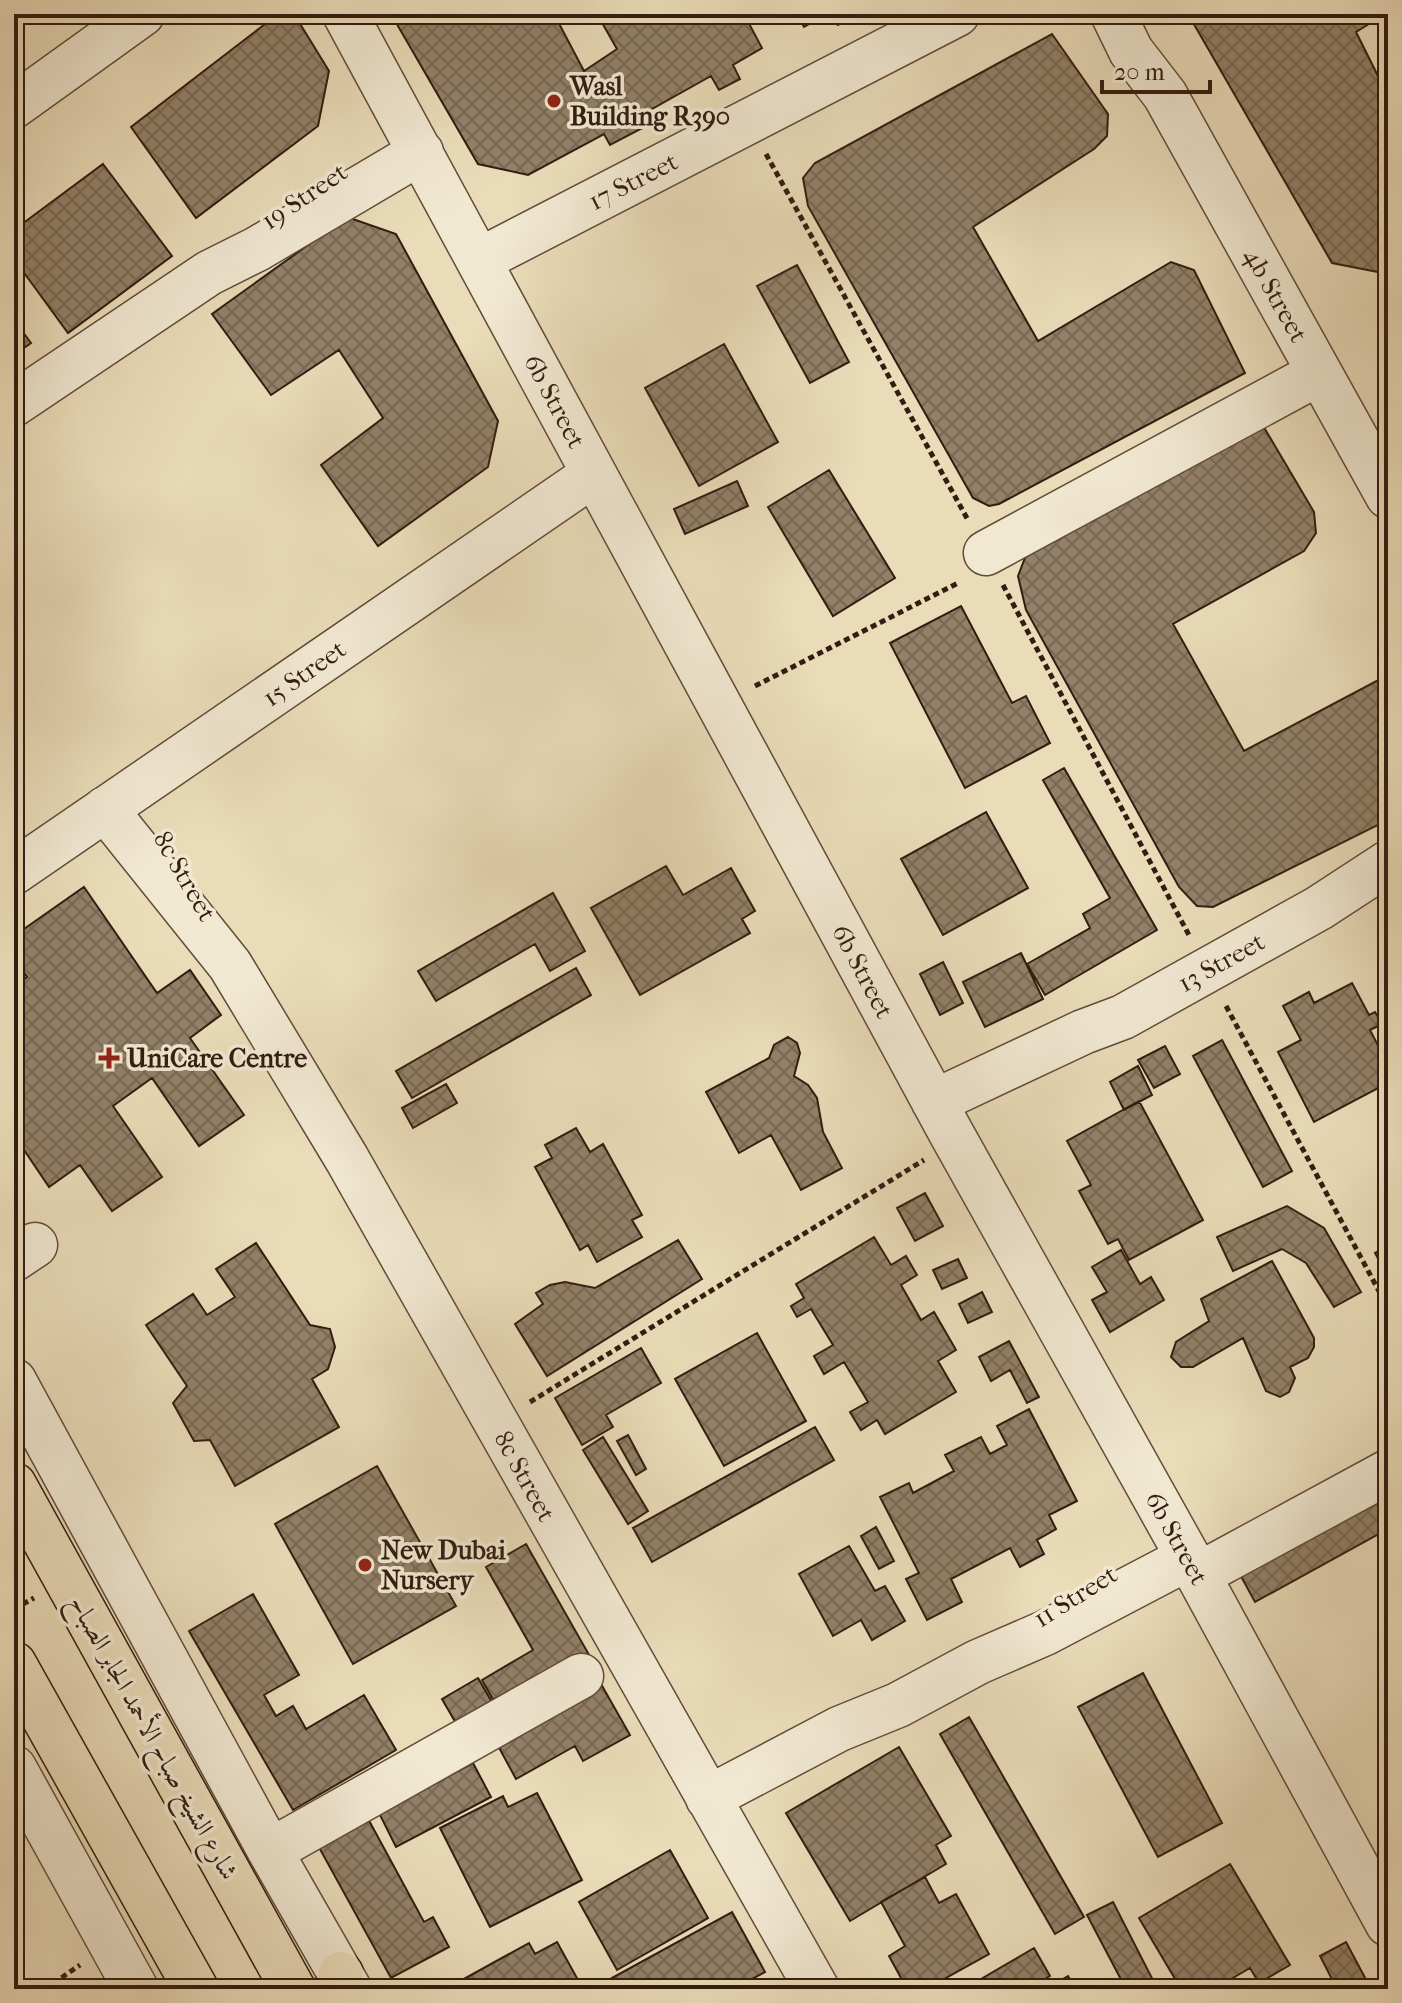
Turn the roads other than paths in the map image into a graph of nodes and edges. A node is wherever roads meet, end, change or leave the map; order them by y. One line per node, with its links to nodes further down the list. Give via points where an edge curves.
1 (142, 14): 7 (street)
2 (345, 14): 8 (street, 6b Street)
3 (957, 14): 9 (street, 17 Street)
4 (1113, 14): 6 (street, 4b Street, via 1131,51)
5 (1146, 14): 6 (street, 4b Street)
6 (1165, 95): 10 (street, 4b Street)
7 (14, 106)
8 (414, 140): 9 (street, 6b Street); 11 (street, 19 Street, via 257,249 209,273)
9 (480, 260): 12 (street, 6b Street)
10 (1319, 373): 13 (street, 4b Street); 14 (street)
11 (14, 404)
12 (594, 474): 15 (street, 15 Street); 20 (street, 6b Street)
13 (1388, 496)
14 (989, 559)
15 (120, 800): 17 (street, 15 Street); 28 (street, 8c Street, via 208,915 230,965 347,1159)
16 (1388, 863): 19 (street, 13 Street)
17 (14, 872)
18 (1388, 880): 19 (street, 13 Street)
19 (1319, 908): 20 (street, 13 Street, via 1123,1017 1072,1056)
20 (946, 1125): 24 (street, 6b Street)
21 (14, 1381): 29 (street)
22 (1388, 1472): 24 (street, 11 Street)
23 (14, 1485): 34 (main road, شارع الشيخ صباح الأحمد الجابر الصباح)
24 (1187, 1555): 28 (street, 11 Street, via 1034,1638 839,1729); 30 (street, 6b Street)
25 (14, 1664): 33 (main road)
26 (581, 1676): 29 (street)
27 (14, 1768): 32 (street)
28 (714, 1809): 35 (street, 8c Street)
29 (270, 1851): 31 (street)
30 (1388, 1924)
31 (342, 1984)
32 (136, 1989)
33 (196, 1989)
34 (293, 1989)
35 (817, 1989)

